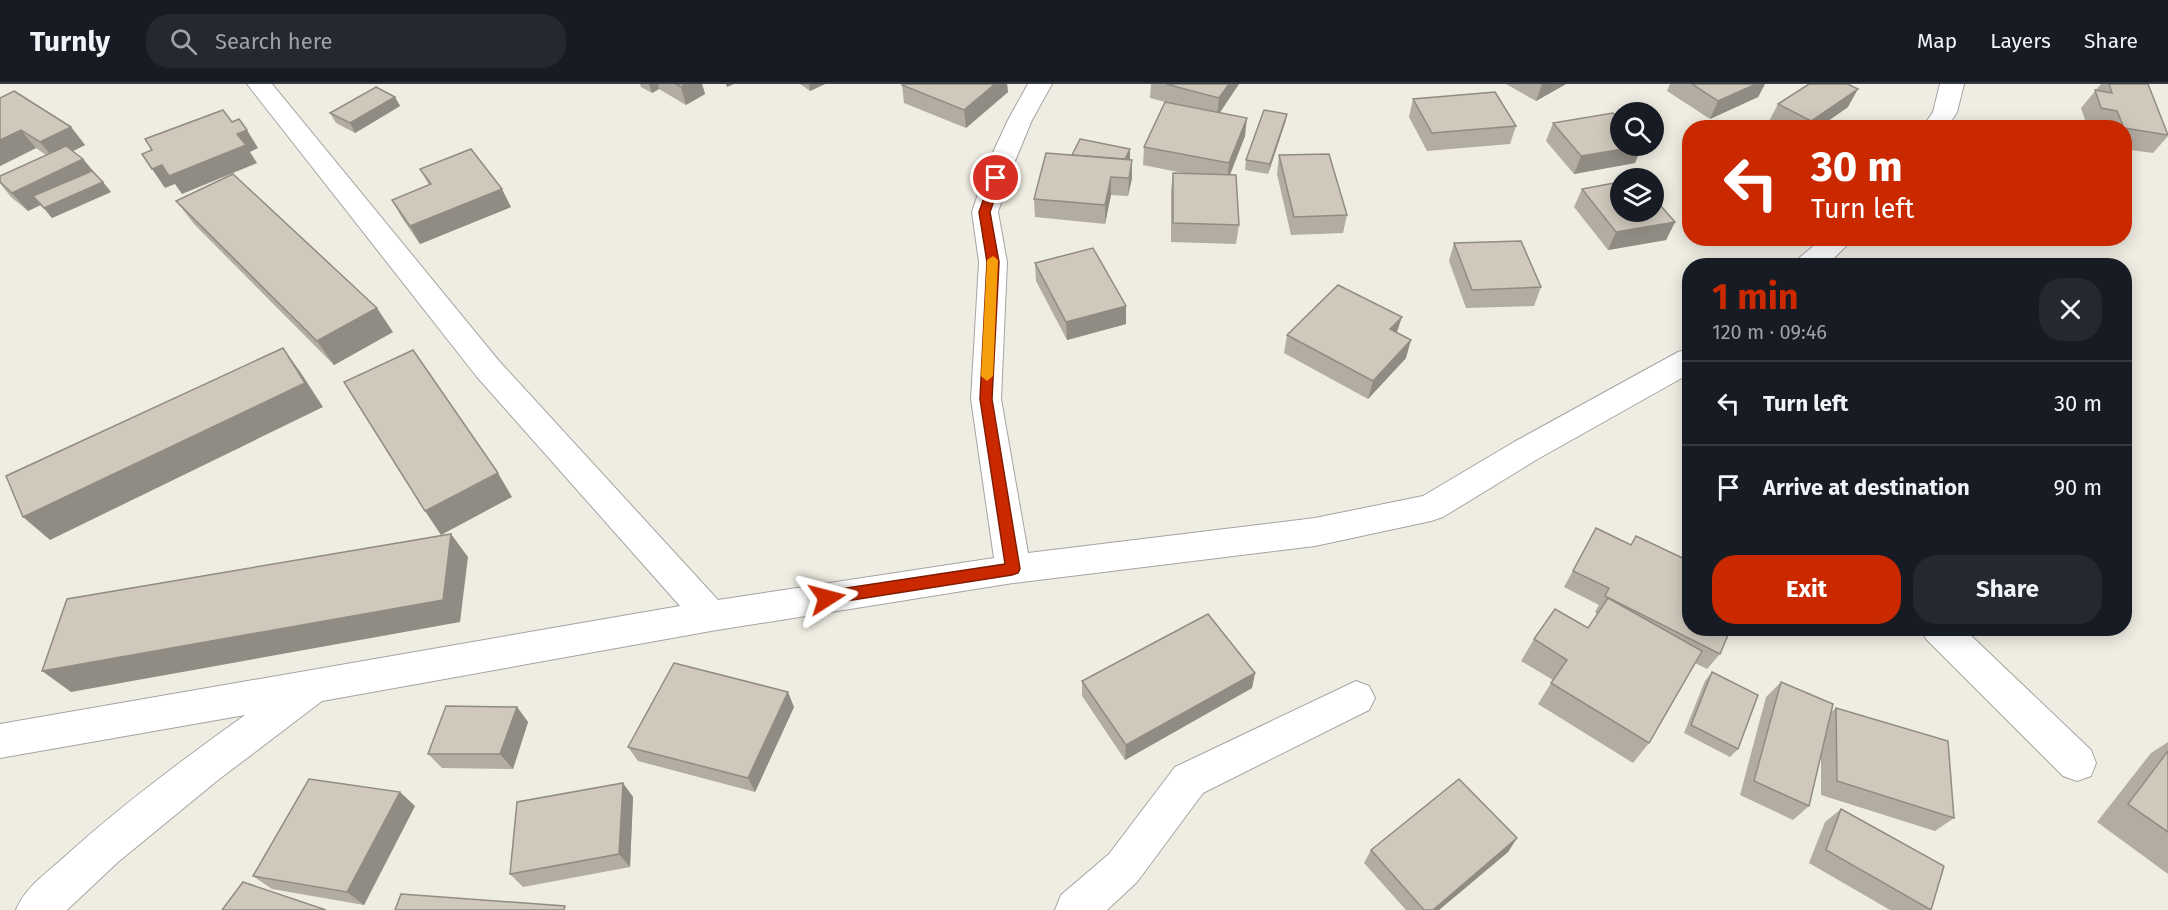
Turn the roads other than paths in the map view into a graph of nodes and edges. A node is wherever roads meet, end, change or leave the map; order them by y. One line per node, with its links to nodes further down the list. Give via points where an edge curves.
1 (259, 84): 9 (street, via 488,369)
2 (1040, 84): 8 (street, via 1011,140 985,212 993,262 986,399)
3 (1952, 84): 4 (street, via 1946,112)
4 (1940, 120)
5 (1832, 246): 6 (street)
6 (1817, 258)
7 (1682, 364): 8 (street, via 1431,508 1315,532)
8 (1012, 569): 9 (street)
9 (711, 616): 11 (street)
10 (1947, 636): 14 (street)
11 (314, 685): 13 (street); 15 (street, via 131,826)
12 (1356, 698): 16 (street, via 1189,780 1123,868)
13 (0, 741)
14 (2077, 763)
15 (37, 910)
16 (1076, 910)

